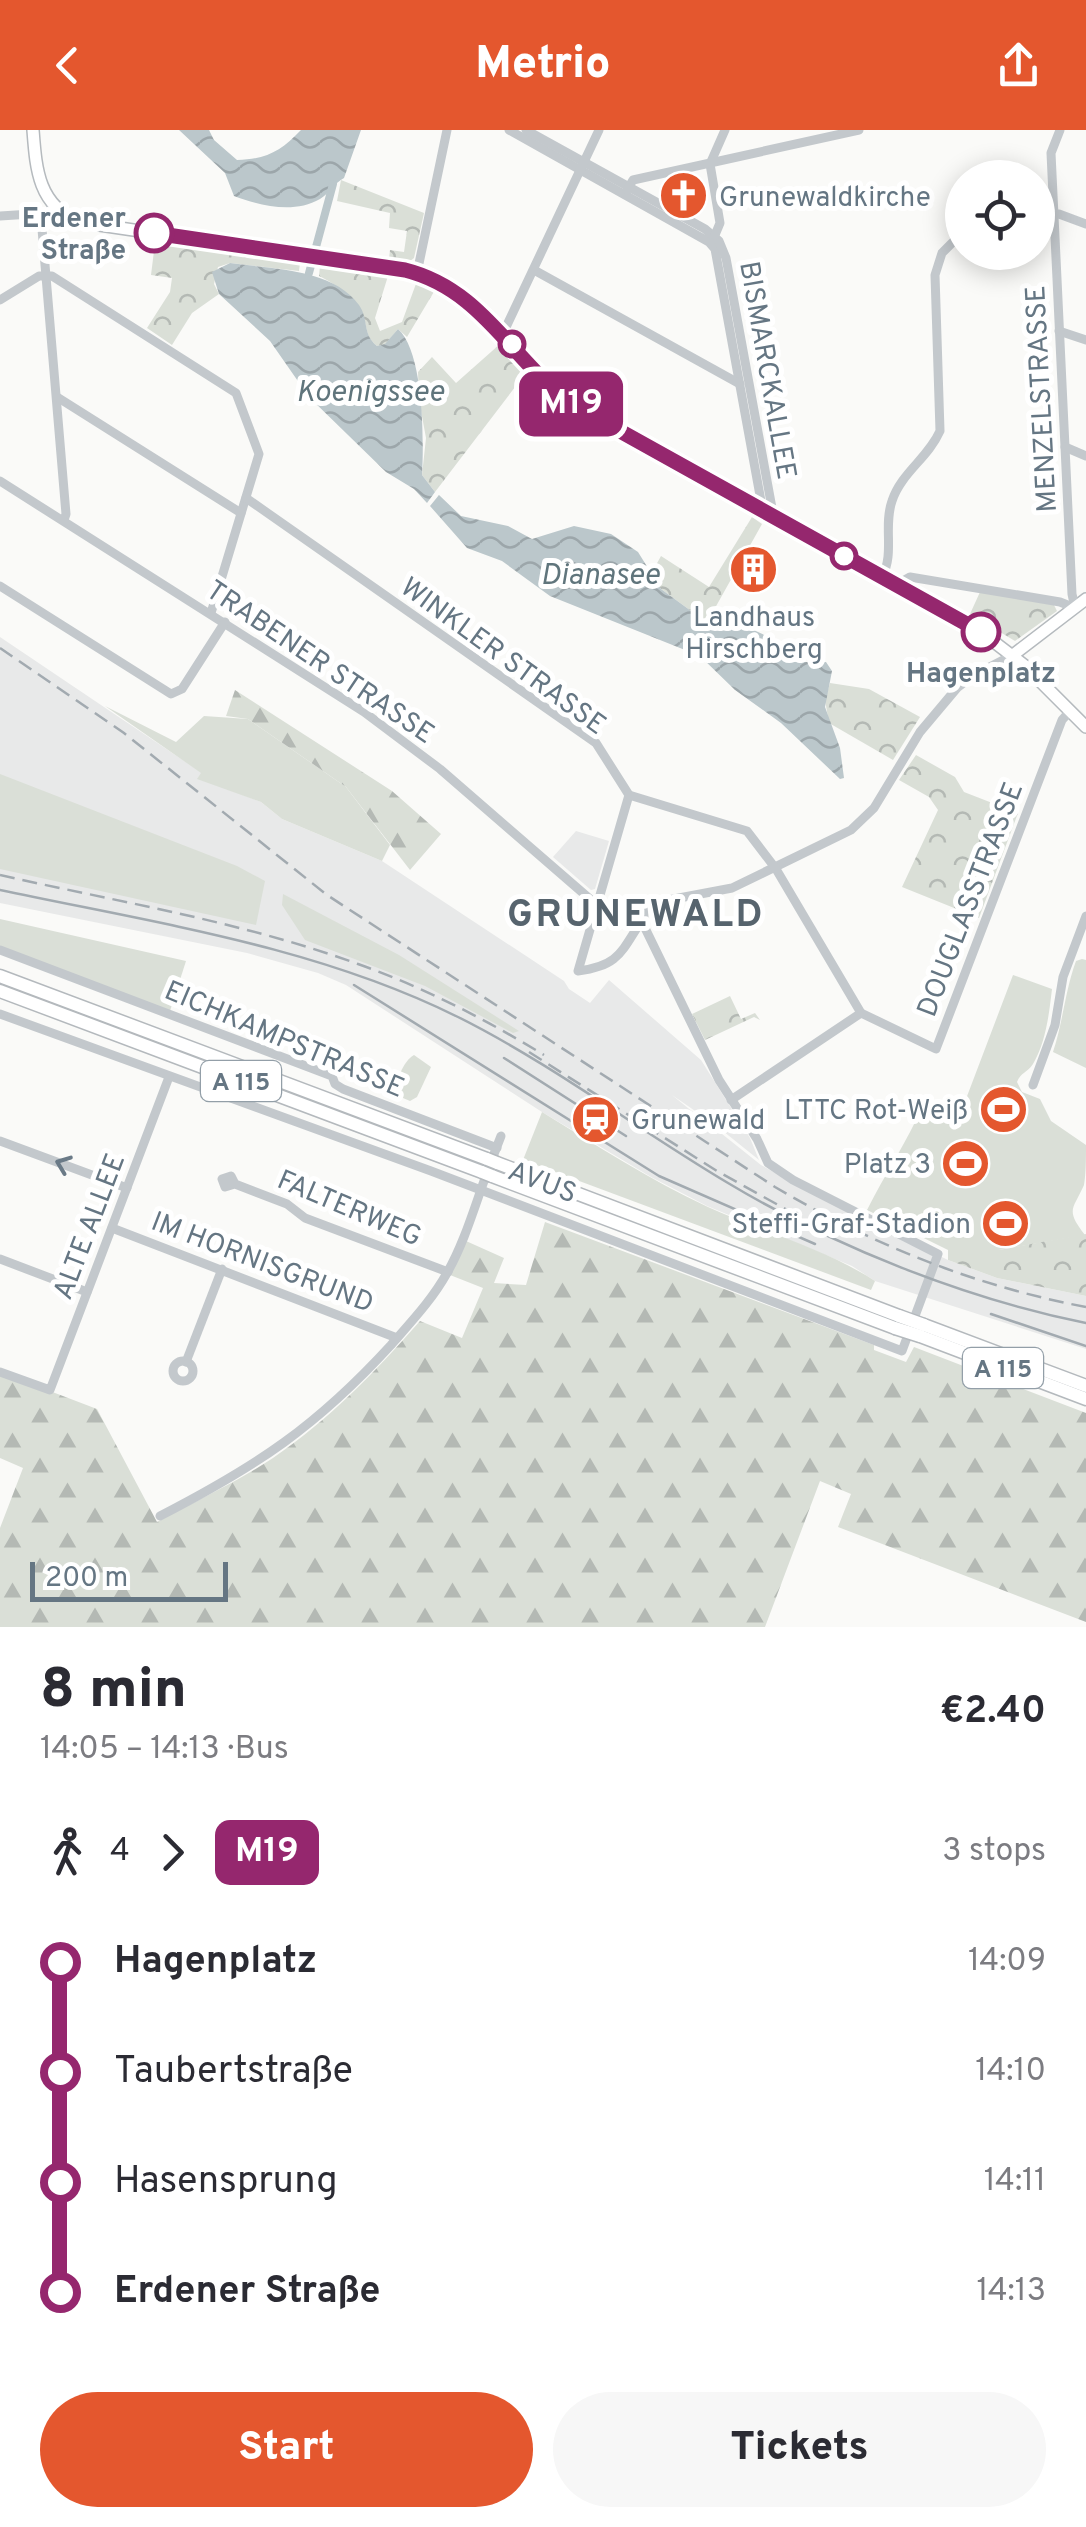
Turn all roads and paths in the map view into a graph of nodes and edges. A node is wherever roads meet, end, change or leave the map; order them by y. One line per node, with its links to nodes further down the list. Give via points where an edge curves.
1 (33, 130): 14 (main road, via 39,183)
2 (447, 130): 22 (street)
3 (509, 130): 12 (street, BISMARCKALLEE)
4 (526, 130): 12 (street, BISMARCKALLEE)
5 (600, 130): 12 (street)
6 (724, 130): 11 (street)
7 (859, 130): 9 (street)
8 (1060, 130): 10 (street, MENZELSTRASSE)
9 (835, 132): 11 (street)
10 (1051, 160)
11 (710, 164): 13 (street, via 633,180); 18 (street, BISMARCKALLEE, via 720,223)
12 (582, 166): 13 (street, BISMARCKALLEE); 21 (street)
13 (627, 191): 18 (street, BISMARCKALLEE); 28 (street, BISMARCKALLEE, via 715,249)
14 (50, 210): 16 (street); 22 (main road, via 86,224); 23 (street, via 42,229)
15 (1055, 213): 17 (street)
16 (0, 216)
17 (1086, 224)
18 (715, 235): 28 (street, BISMARCKALLEE, via 726,258)
19 (1055, 237): 26 (street, MENZELSTRASSE)
20 (945, 250): 37 (street, via 935,275 940,431 891,501 890,562)
21 (534, 270): 25 (street); 28 (street)
22 (417, 273): 25 (main road, via 459,295)
23 (46, 274): 24 (street); 29 (street); 33 (street, via 236,393 259,454)
24 (0, 300)
25 (501, 331): 34 (main road, via 567,401)
26 (1059, 331): 27 (street); 30 (street, MENZELSTRASSE)
27 (1086, 340)
28 (744, 384): 34 (street, BISMARCKALLEE, via 772,508)
29 (57, 397): 35 (street); 36 (street)
30 (1065, 447): 31 (street); 41 (street, MENZELSTRASSE)
31 (1086, 456)
32 (0, 481): 36 (street, TRABENER STRASSE)
33 (246, 498): 35 (street); 47 (street, WINKLER STRASSE, via 596,743)
34 (763, 511): 37 (main road)
35 (241, 513): 42 (street)
36 (64, 520): 42 (street, TRABENER STRASSE)
37 (882, 577): 38 (main road)
38 (896, 585): 41 (street, via 910,576); 44 (main road)
39 (0, 586): 43 (street, via 171,694 182,690)
40 (1086, 600): 41 (main road)
41 (1075, 608): 44 (main road)
42 (211, 613): 43 (street, TRABENER STRASSE)
43 (225, 622): 49 (street, TRABENER STRASSE, via 364,712)
44 (1013, 655): 45 (main road); 48 (street, via 957,688 857,826)
45 (1070, 711): 46 (main road); 60 (street, DOUGLASSTRASSE, via 936,1049)
46 (1086, 728)
47 (629, 795): 48 (street, via 747,832); 49 (street)
48 (776, 869): 50 (street, via 732,888); 60 (street)
49 (598, 906): 50 (street, via 610,912); 54 (street)
50 (643, 907): 52 (street)
51 (1086, 916): 53 (street)
52 (642, 920): 57 (street); 64 (street)
53 (1074, 947): 56 (street); 63 (street)
54 (586, 949): 57 (street); 57 (street, via 578,972)
55 (0, 950): 67 (street, EICHKAMPSTRASSE, via 332,1076 343,1089)
56 (1085, 952)
57 (606, 966)
58 (0, 976): 67 (highway, AVUS / A 115)
59 (0, 991): 67 (highway, AVUS / A 115)
60 (861, 1012): 64 (street)
61 (0, 1014): 62 (street, EICHKAMPSTRASSE)
62 (169, 1077): 67 (street, EICHKAMPSTRASSE, via 431,1170); 69 (street, ALTE ALLEE)
63 (1033, 1085)
64 (731, 1100): 67 (street, EICHKAMPSTRASSE, via 775,1169 938,1254 902,1351 550,1218)
65 (502, 1136): 67 (street)
66 (0, 1141): 69 (street, one-way to 66)
67 (489, 1168): 73 (street); 75 (highway, AVUS / A 115, bridge)
68 (234, 1184): 73 (street, FALTERWEG)
69 (127, 1188): 70 (street, ALTE ALLEE)
70 (112, 1228): 72 (street, IM HORNISGRUND); 74 (street, ALTE ALLEE)
71 (0, 1258): 74 (street)
72 (222, 1269): 76 (street, IM HORNISGRUND); 77 (street)
73 (448, 1272): 76 (street)
74 (88, 1292): 78 (street, ALTE ALLEE, via 50,1390)
75 (922, 1331): 79 (highway, AVUS / A 115); 80 (highway, AVUS / A 115)
76 (397, 1338): 81 (street, via 301,1432)
77 (186, 1362)
78 (0, 1372)
79 (1086, 1386)
80 (1086, 1399)
81 (160, 1516)

